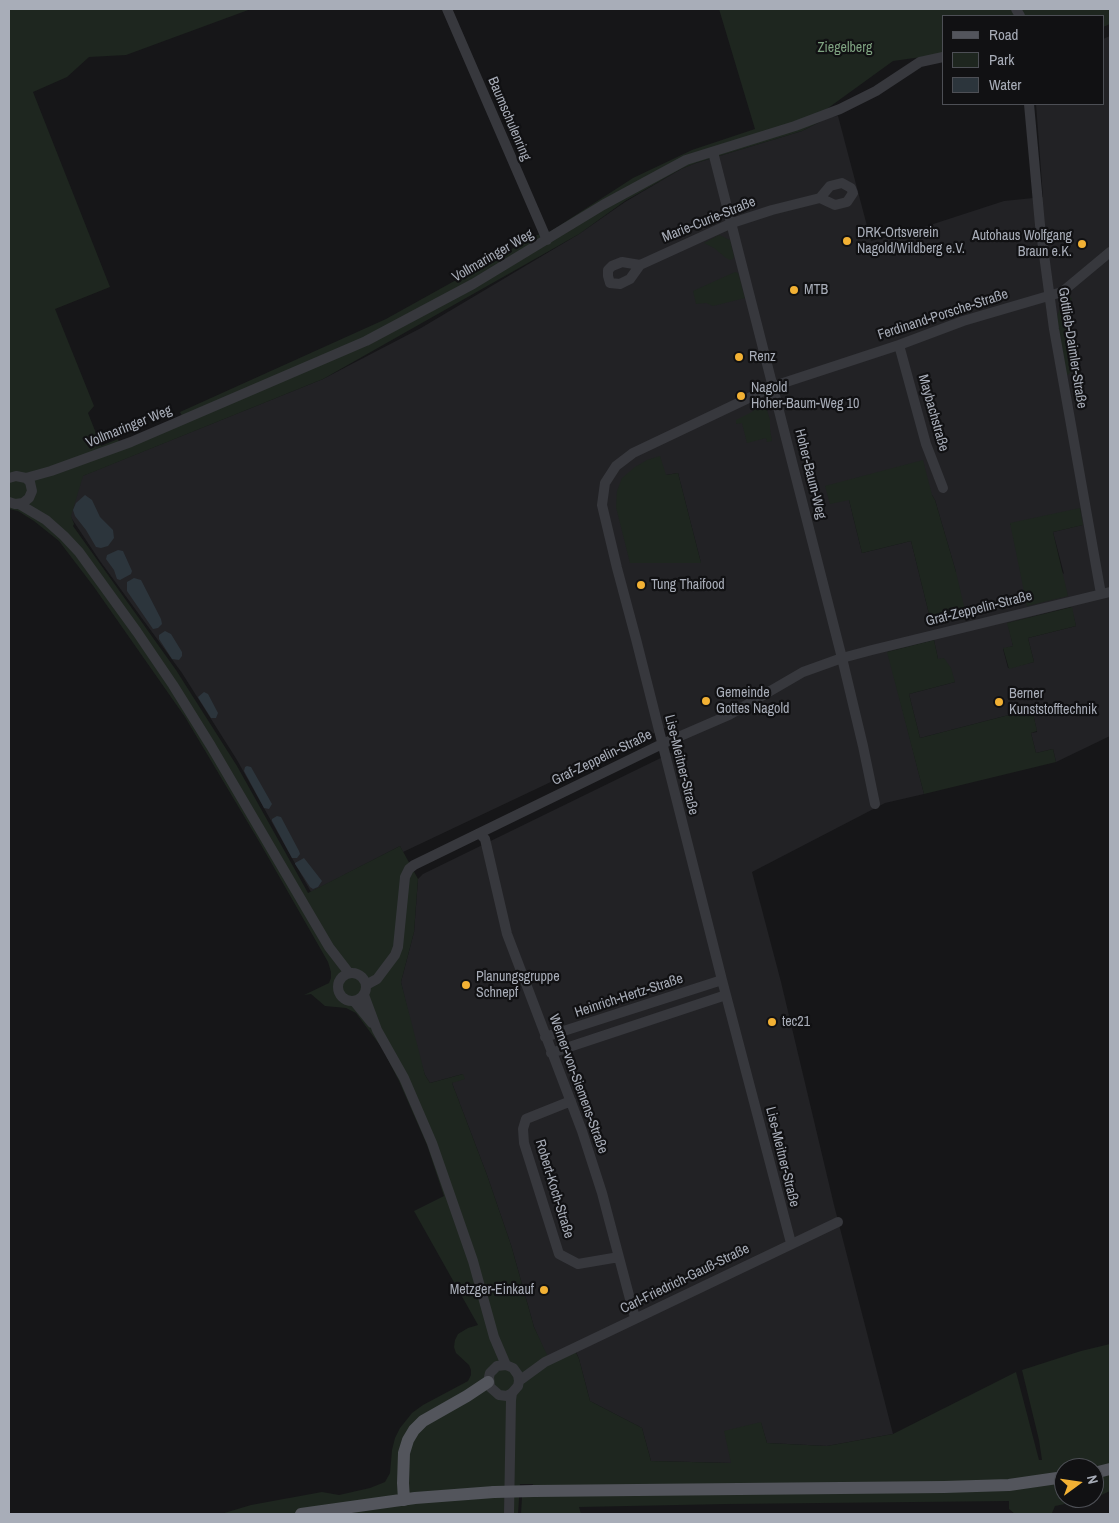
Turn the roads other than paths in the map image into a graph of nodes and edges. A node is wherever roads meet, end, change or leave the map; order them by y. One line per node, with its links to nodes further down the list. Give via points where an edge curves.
1 (447, 9): 7 (street, Baumschulenring)
2 (942, 57): 4 (street, Vollmaringer Weg, via 920,62 876,91 840,109)
3 (1029, 105): 10 (street, Gottlieb-Daimler-Straße)
4 (713, 152): 6 (street, Hoher-Baum-Weg); 7 (street, Vollmaringer Weg, via 686,160)
5 (820, 198): 6 (street, Marie-Curie-Straße)
6 (732, 223): 9 (street, Marie-Curie-Straße); 12 (street, Hoher-Baum-Weg)
7 (547, 240): 13 (street, Vollmaringer Weg, via 366,341 131,442)
8 (1110, 252): 10 (street, Ferdinand-Porsche-Straße, via 1062,292)
9 (640, 265)
10 (1049, 296): 11 (street, Ferdinand-Porsche-Straße, via 963,321); 19 (street, Gottlieb-Daimler-Straße)
11 (899, 345): 12 (street, Ferdinand-Porsche-Straße); 15 (street, Maybachstraße, via 926,444)
12 (774, 386): 20 (street, Hoher-Baum-Weg); 21 (street, Lise-Meitner-Straße, via 633,453 616,466 605,483 602,505)
13 (51, 471): 14 (street, Vollmaringer Weg); 16 (street, Vollmaringer Weg, via 41,479)
14 (15, 475): 16 (street, via 30,482)
15 (943, 488)
16 (31, 495): 17 (street, Vollmaringer Weg); 18 (street)
17 (14, 503): 18 (street)
18 (46, 520): 24 (street, via 79,552 173,685)
19 (1106, 593): 20 (street, Graf-Zeppelin-Straße)
20 (842, 658): 21 (street, Graf-Zeppelin-Straße, via 803,672 728,715); 22 (street, Hoher-Baum-Weg)
21 (662, 744): 23 (street, Graf-Zeppelin-Straße); 26 (street, Lise-Meitner-Straße)
22 (875, 804)
23 (480, 834): 25 (street, Graf-Zeppelin-Straße, via 409,869 405,877 398,946 392,961 377,979); 31 (street, Werner-von-Siemens-Straße, via 485,839 507,934)
24 (345, 976): 25 (street); 29 (street, via 338,986 341,995)
25 (364, 980): 27 (street)
26 (722, 980): 28 (street, Lise-Meitner-Straße); 31 (street, Heinrich-Hertz-Straße)
27 (364, 995): 29 (street); 30 (street)
28 (726, 995): 32 (street, Heinrich-Hertz-Straße); 35 (street, Lise-Meitner-Straße)
29 (354, 1001): 30 (street)
30 (378, 1030): 38 (street, via 404,1078 432,1143 473,1261)
31 (546, 1037): 32 (street, Werner-von-Siemens-Straße)
32 (552, 1053): 33 (street, Werner-von-Siemens-Straße)
33 (571, 1101): 36 (street, Werner-von-Siemens-Straße, via 602,1193); 36 (street, Robert-Koch-Straße, via 526,1119 524,1143 560,1254 578,1264)
34 (838, 1222): 35 (street, Carl-Friedrich-Gauß-Straße)
35 (791, 1244): 37 (street, Carl-Friedrich-Gauß-Straße)
36 (619, 1257): 37 (street, Werner-von-Siemens-Straße)
37 (635, 1318): 39 (street, Carl-Friedrich-Gauß-Straße)
38 (502, 1366): 39 (street); 40 (street, via 490,1373)
39 (518, 1376): 40 (street, via 518,1386)
40 (499, 1391): 42 (main road, via 467,1396 423,1420 414,1430 404,1453); 44 (street, via 510,1422)
41 (1054, 1479): 42 (main road, bridge, via 1009,1485 944,1487 494,1492)
42 (410, 1499): 43 (main road)
43 (301, 1514)
44 (509, 1514)

